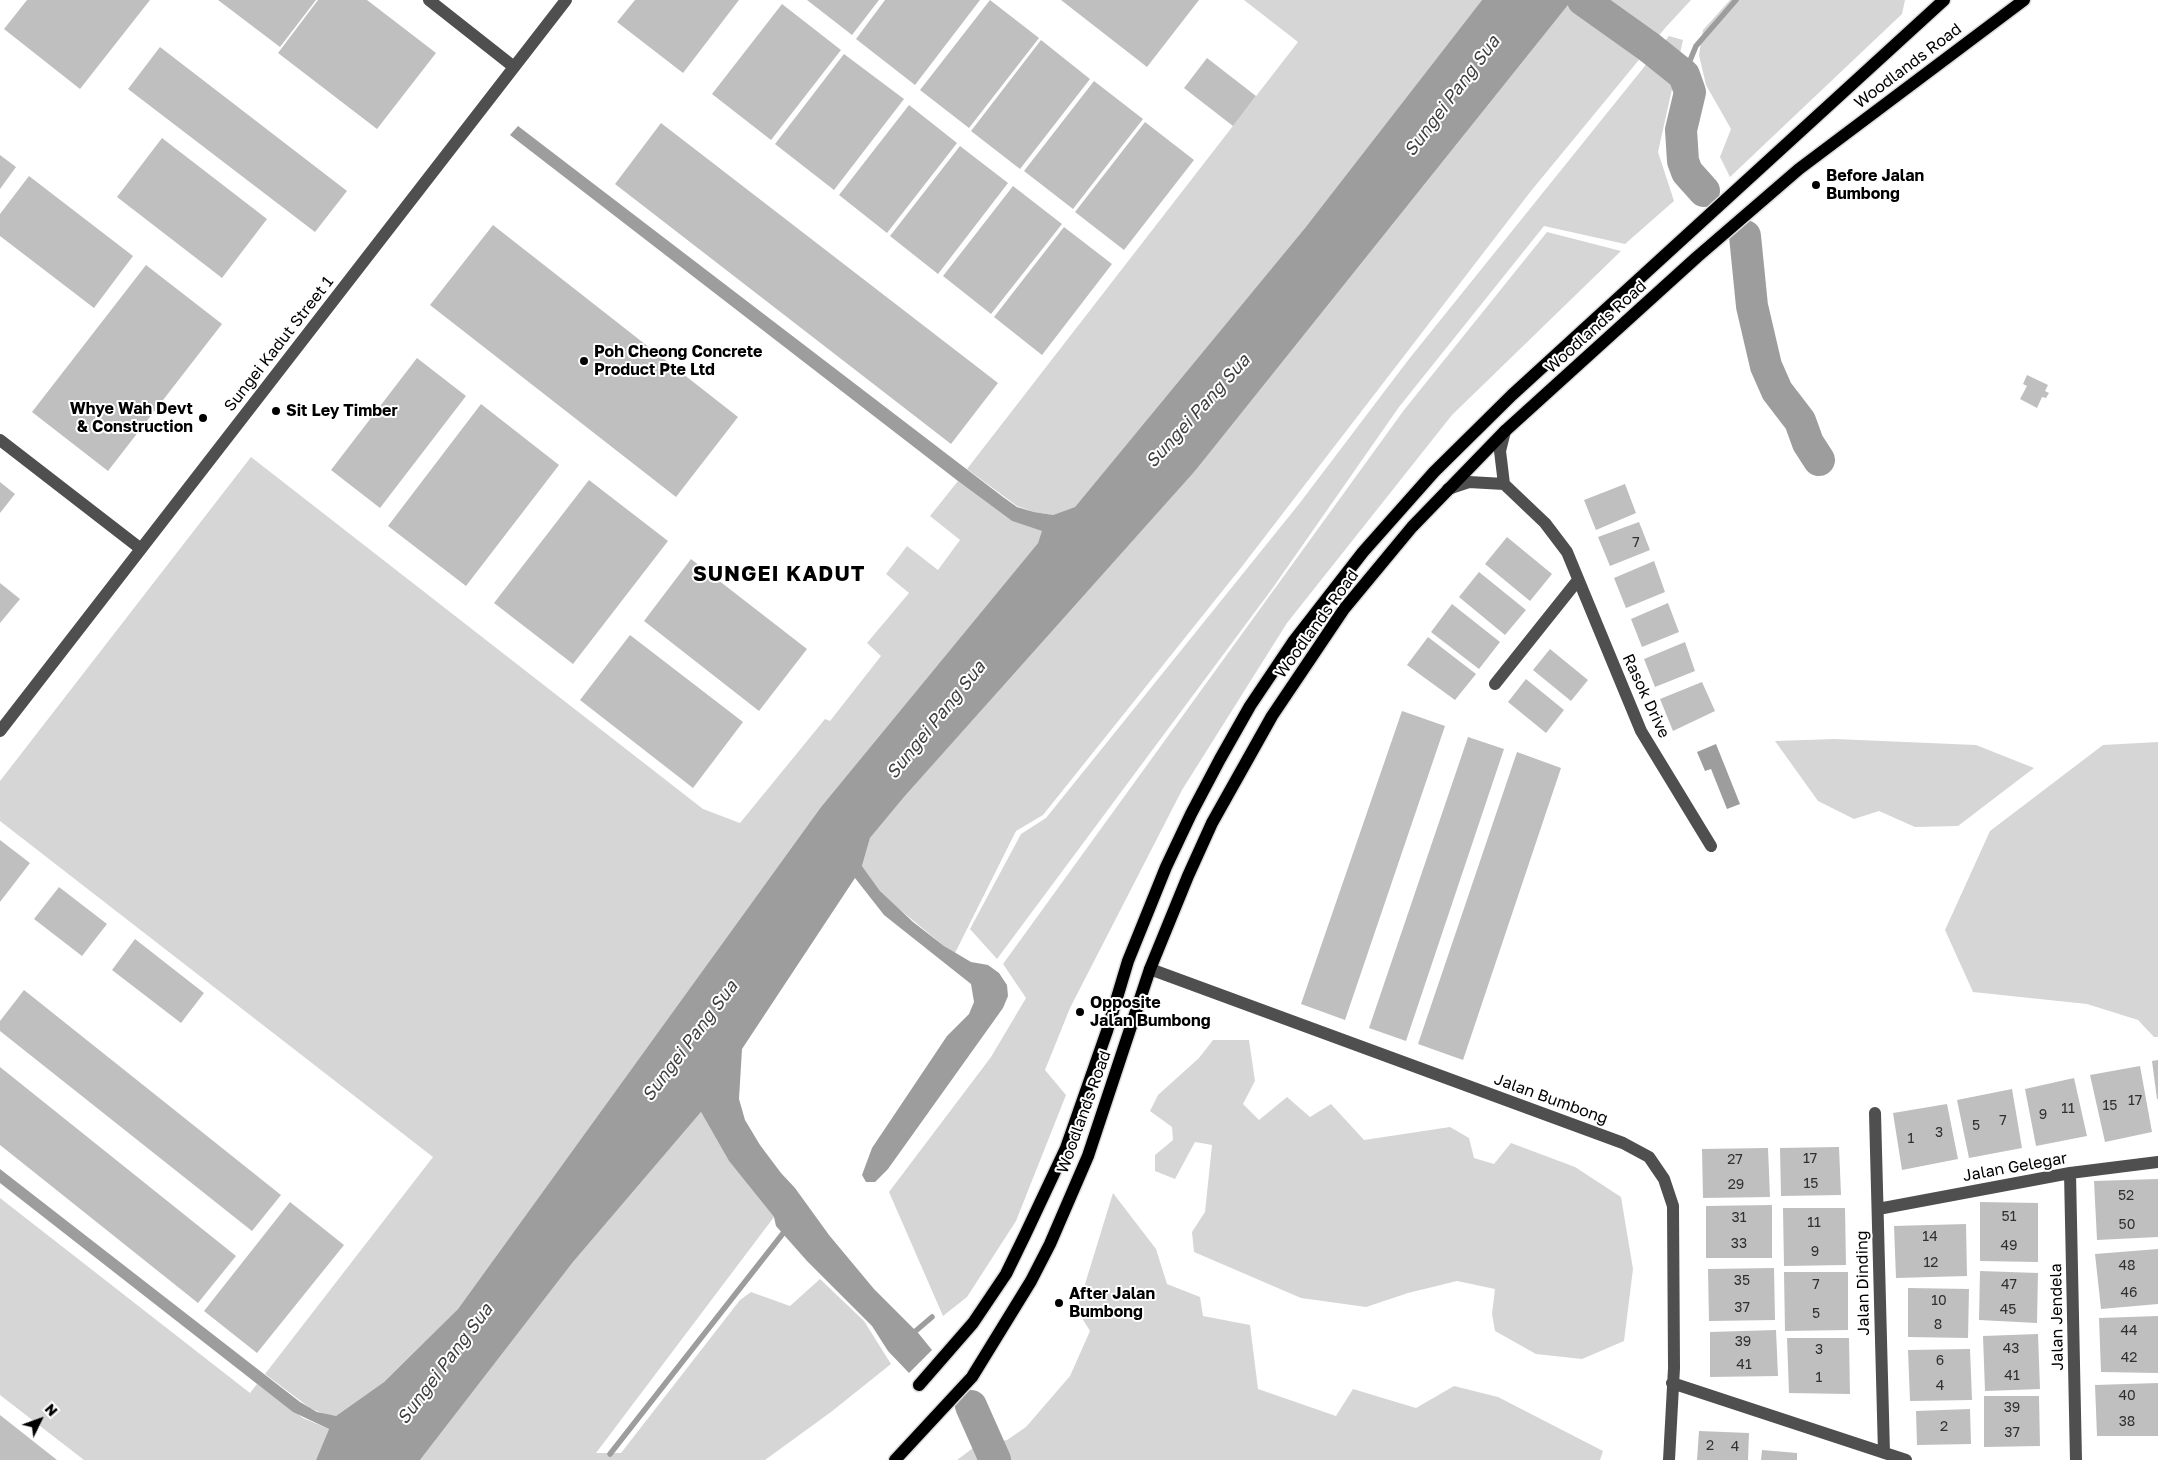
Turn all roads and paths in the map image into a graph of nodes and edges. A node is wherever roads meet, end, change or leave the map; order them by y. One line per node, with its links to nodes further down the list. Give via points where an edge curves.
1 (429, 0): 5 (street)
2 (566, 0): 5 (street, Sungei Kadut Street 1)
3 (1944, 0): 21 (main road, Woodlands Road, via 1512,395 1434,472 1363,552 1293,642 1250,706 1220,759 1166,868 1128,961 1066,1148 1006,1274 973,1323)
4 (2024, 0): 6 (main road, Woodlands Road, via 1799,169)
5 (514, 67): 10 (street, Sungei Kadut Street 1)
6 (1504, 431): 8 (street, via 1500,451); 9 (main road, Woodlands Road)
7 (0, 440): 10 (street)
8 (1504, 484): 9 (street, via 1469,482); 11 (street, Rasok Drive, via 1561,541)
9 (1448, 489): 15 (main road, Woodlands Road, via 1344,609 1272,716 1212,823)
10 (141, 549): 13 (street, Sungei Kadut Street 1)
11 (1578, 580): 12 (street); 14 (street, Rasok Drive, via 1641,731)
12 (1495, 684)
13 (0, 731)
14 (1711, 846)
15 (1150, 969): 20 (street, Jalan Bumbong, via 1623,1143 1650,1157 1664,1179 1673,1206); 23 (main road, Woodlands Road, via 1102,1118 1069,1201 1031,1281 972,1377)
16 (1875, 1113): 19 (street, Jalan Dinding)
17 (2158, 1162): 18 (street, Jalan Gelegar)
18 (2070, 1173): 19 (street, Jalan Gelegar); 26 (street, Jalan Jendela)
19 (1878, 1209): 22 (street, Jalan Dinding)
20 (1672, 1383): 22 (street); 24 (street, Jalan Bumbong)
21 (919, 1385)
22 (1884, 1452): 25 (street)
23 (895, 1460)
24 (1669, 1460)
25 (1906, 1460)
26 (2076, 1460)

